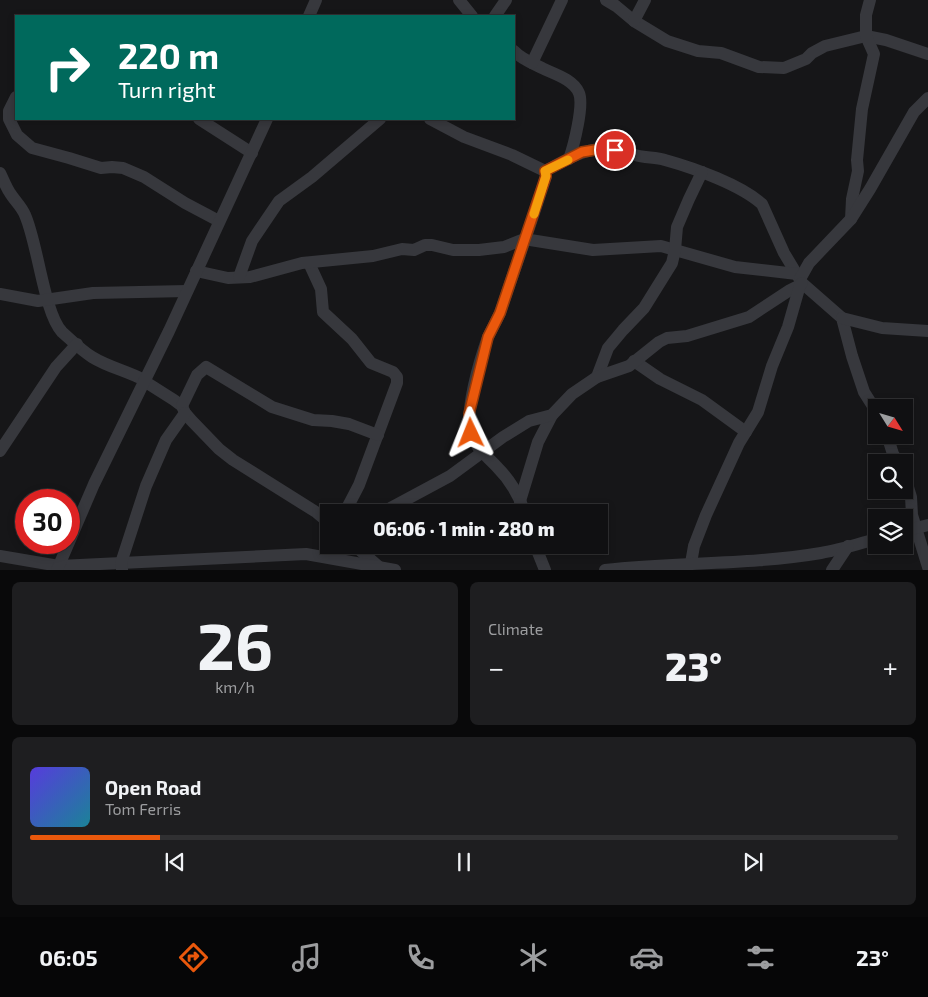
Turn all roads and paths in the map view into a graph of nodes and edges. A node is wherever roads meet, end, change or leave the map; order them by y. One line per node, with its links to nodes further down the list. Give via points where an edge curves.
1 (316, 0): 7 (street)
2 (460, 0): 8 (street)
3 (562, 0): 13 (street)
4 (606, 0): 9 (street)
5 (646, 0): 9 (street)
6 (870, 0): 10 (street)
7 (309, 15)
8 (471, 15)
9 (634, 21): 10 (street, via 684,47 722,53 759,67 784,68 825,46)
10 (866, 36): 12 (street); 26 (street, via 874,54 862,109)
11 (515, 51): 13 (street)
12 (928, 54)
13 (532, 63): 22 (street, via 563,78 580,94 577,134)
14 (928, 98): 26 (street, via 914,112)
15 (15, 99): 16 (street)
16 (4, 120): 27 (street, via 32,148 101,168 123,168)
17 (201, 120): 21 (street)
18 (267, 120): 21 (street)
19 (379, 120): 32 (street, via 279,201 252,241)
20 (432, 120): 23 (street)
21 (252, 152): 27 (street)
22 (570, 158): 23 (street); 25 (street, via 582,152 615,150 664,159)
23 (545, 171): 28 (street)
24 (0, 172): 36 (street, via 25,214)
25 (702, 172): 29 (street, via 677,227); 33 (street, via 762,204)
26 (851, 219): 33 (street, via 810,263)
27 (219, 221): 31 (street)
28 (524, 239): 29 (street, via 593,250 655,246); 30 (street, via 496,249 460,251 432,245); 49 (street, via 500,313 488,337 469,414 471,433)
29 (675, 250): 33 (street); 41 (street, via 672,263 644,308 608,348)
30 (309, 263): 32 (street); 47 (street, via 321,289 323,312 352,339 371,363 397,376 398,383)
31 (196, 271): 32 (street, via 228,278); 34 (street)
32 (239, 277)
33 (800, 280): 37 (street); 40 (street, via 749,317 686,336 668,338); 46 (street, via 788,327 758,412)
34 (187, 291): 36 (street, via 92,293); 42 (street)
35 (0, 294): 36 (street, via 38,301)
36 (48, 299): 39 (street, via 56,325)
37 (842, 318): 38 (street, via 882,328); 43 (street)
38 (928, 331)
39 (77, 344): 42 (street, via 91,356); 48 (street, via 56,367)
40 (634, 361): 41 (street, via 629,366); 46 (street, via 702,400)
41 (597, 377): 45 (street, via 572,394)
42 (144, 381): 44 (street, via 174,400); 67 (street)
43 (868, 399)
44 (183, 410): 47 (street, via 197,375 206,367 272,407 314,420 349,424); 55 (street, via 233,460); 64 (street, via 146,486)
45 (552, 415): 49 (street, via 529,420); 54 (street, via 538,442)
46 (746, 432): 62 (street, via 706,515)
47 (378, 435): 51 (street)
48 (0, 451)
49 (481, 453): 52 (street, via 450,476); 53 (street, via 503,474)
50 (911, 499): 56 (street)
51 (349, 504)
52 (398, 504)
53 (521, 504)
54 (523, 504)
55 (320, 515)
56 (916, 528): 66 (street)
57 (868, 541): 58 (street)
58 (848, 546): 62 (street, via 812,554); 71 (street)
59 (364, 554): 65 (street)
60 (539, 554): 69 (street)
61 (0, 556): 67 (street)
62 (690, 563): 70 (street)
63 (336, 565): 64 (street, via 306,554); 65 (street)
64 (122, 566): 67 (street)
65 (378, 566): 68 (street)
66 (928, 567)
67 (58, 568)
68 (395, 570)
69 (545, 570)
70 (605, 570)
71 (832, 570)

